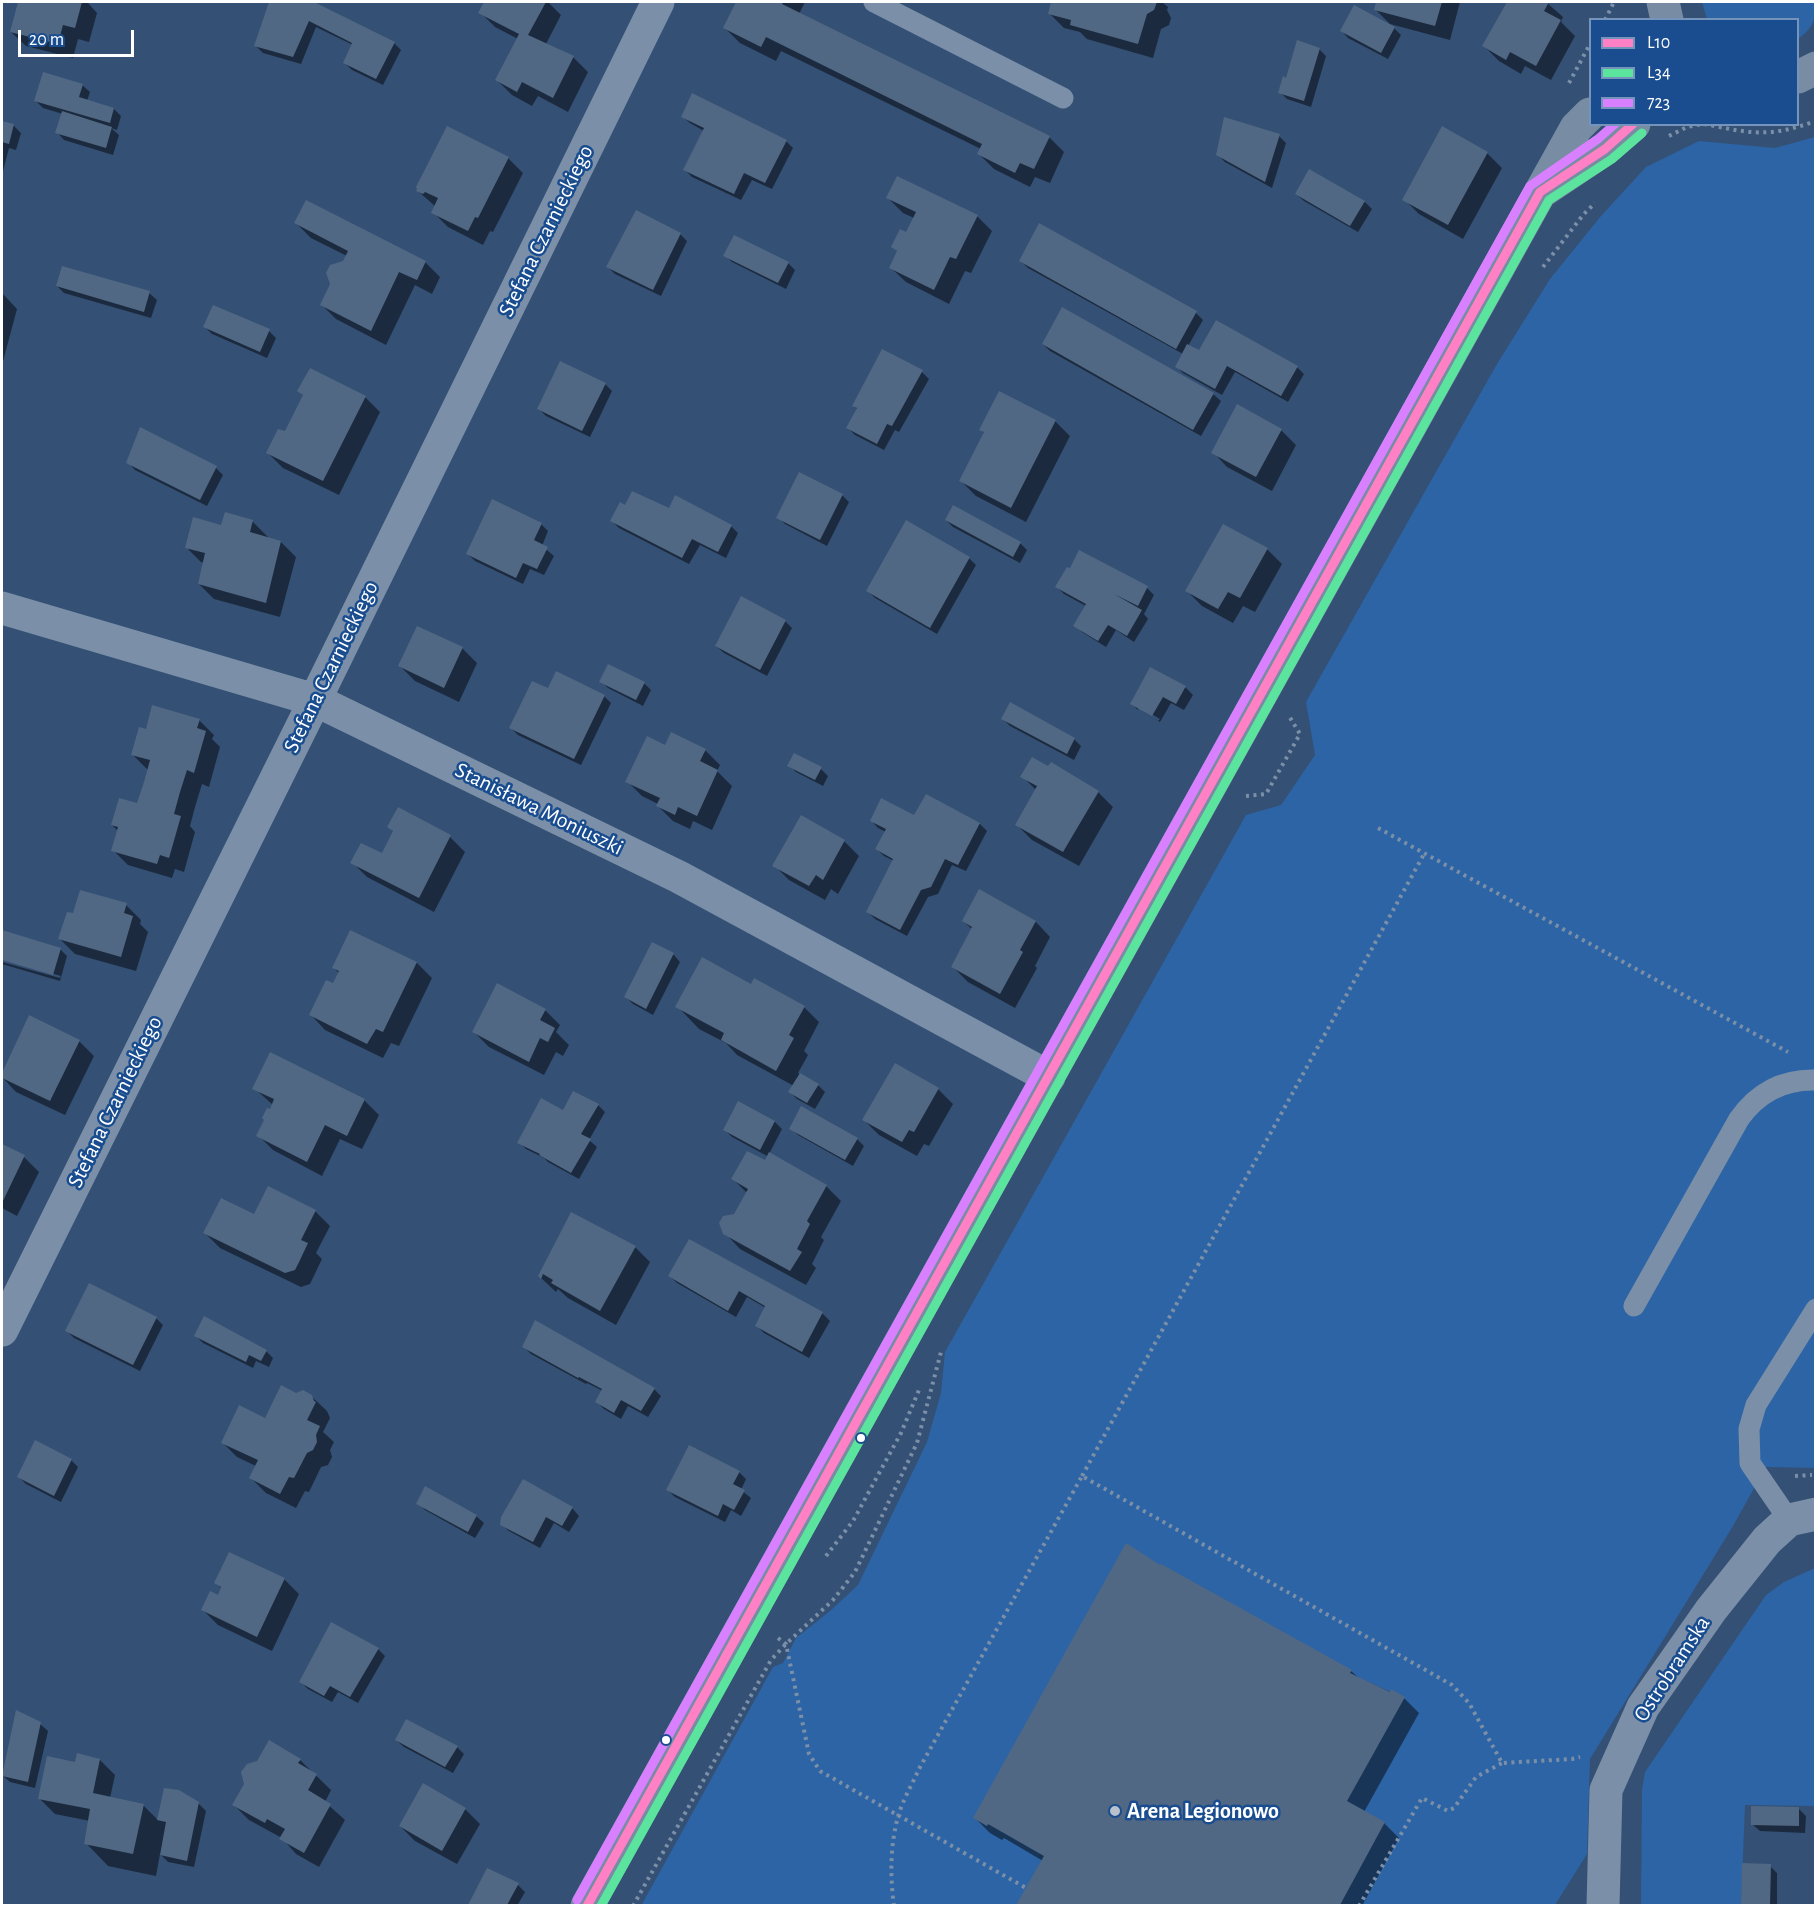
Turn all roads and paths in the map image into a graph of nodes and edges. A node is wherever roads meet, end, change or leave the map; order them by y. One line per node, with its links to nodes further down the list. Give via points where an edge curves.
1 (658, 2): 20 (street, Stefana Czarnieckiego)
2 (874, 2): 9 (lane)
3 (1614, 2): 5 (path)
4 (1663, 2): 6 (street)
5 (1606, 18)
6 (1667, 18)
7 (1815, 68): 8 (street)
8 (1799, 77)
9 (1063, 98)
10 (1589, 115): 16 (street, via 1576,128)
11 (1815, 121): 14 (path, via 1770,132)
12 (1632, 126): 16 (street, via 1605,149)
13 (1692, 126): 15 (path)
14 (1714, 126)
15 (1664, 138)
16 (1540, 192): 30 (street)
17 (1598, 199): 18 (path)
18 (1538, 274)
19 (2, 608): 20 (street, Stanisława Moniuszki)
20 (315, 700): 30 (street, Stanisława Moniuszki, via 679,877); 34 (street, Stefana Czarnieckiego)
21 (1296, 708): 22 (path)
22 (1285, 729)
23 (1289, 754): 24 (path)
24 (1274, 780)
25 (1253, 787): 26 (path)
26 (1242, 806)
27 (1378, 828): 28 (path)
28 (1424, 854): 29 (path); 36 (path)
29 (1795, 1055)
30 (1049, 1077): 38 (street)
31 (1815, 1080): 32 (lane, via 1783,1083 1747,1108)
32 (1634, 1306)
33 (1815, 1309): 37 (lane, via 1756,1405 1749,1429 1750,1463)
34 (4, 1321)
35 (945, 1343): 39 (path, via 917,1443 855,1572 833,1600)
36 (1082, 1476): 41 (path, via 1452,1684 1469,1703); 42 (path, via 919,1769)
37 (1802, 1517): 40 (street, Ostrobramska, via 1767,1540 1711,1610 1643,1707)
38 (748, 1619): 39 (path); 44 (street)
39 (786, 1644): 42 (path, via 809,1754 820,1771); 45 (path, via 771,1660)
40 (1622, 1754): 41 (path, via 1598,1745 1572,1759); 48 (street, Ostrobramska, via 1606,1790)
41 (1502, 1763): 47 (path, via 1476,1777 1448,1811 1422,1798)
42 (898, 1816): 43 (path); 46 (path, via 891,1860)
43 (1026, 1888)
44 (587, 1905)
45 (633, 1905)
46 (894, 1905)
47 (1359, 1905)
48 (1603, 1905)

